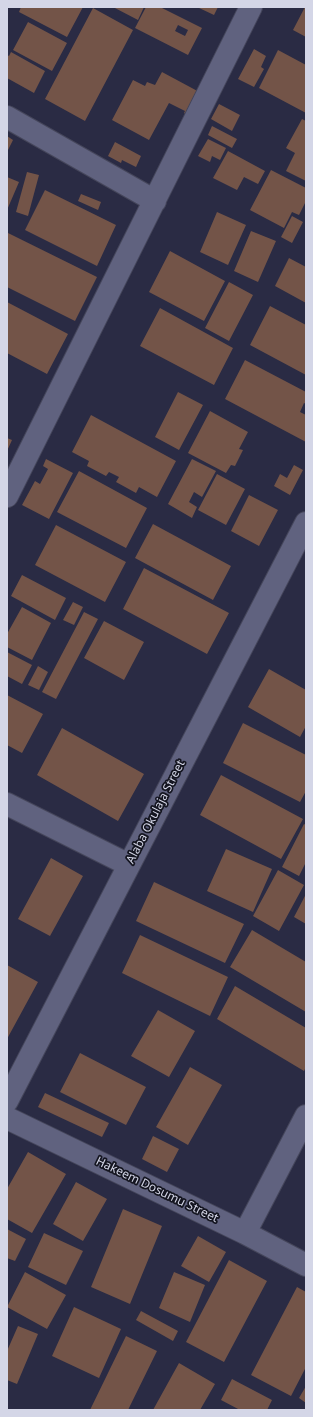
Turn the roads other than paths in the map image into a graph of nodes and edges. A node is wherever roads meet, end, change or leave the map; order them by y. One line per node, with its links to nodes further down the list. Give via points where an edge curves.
1 (250, 7): 3 (street)
2 (7, 117): 3 (street)
3 (155, 201): 4 (street)
4 (7, 496)
5 (306, 522): 7 (street, Alaba Okulaja Street)
6 (7, 804): 7 (street)
7 (129, 865): 8 (street, Alaba Okulaja Street)
8 (7, 1101)
9 (306, 1116): 11 (street)
10 (7, 1118): 11 (street, Hakeem Dosumu Street)
11 (245, 1233): 12 (street, Hakeem Dosumu Street)
12 (306, 1265)

